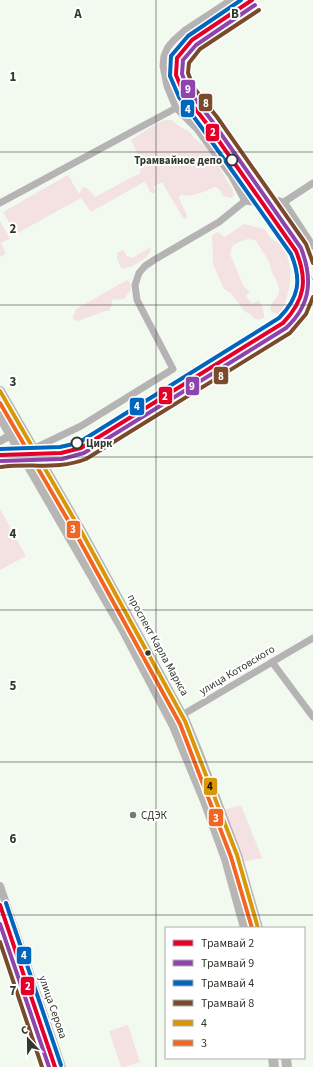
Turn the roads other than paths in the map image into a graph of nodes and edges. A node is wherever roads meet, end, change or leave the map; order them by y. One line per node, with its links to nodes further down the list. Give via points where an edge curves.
1 (231, 0): 2 (street, via 184,31 168,47 164,56 164,76)
2 (176, 108): 4 (street, via 197,129 232,177); 6 (street)
3 (313, 183): 5 (street)
4 (245, 201): 5 (street); 12 (street, via 219,222 150,263 139,273 135,285 138,300 173,369 81,426)
5 (284, 202): 7 (street)
6 (0, 203)
7 (313, 246)
8 (0, 390): 12 (main road, проспект Карла Маркса)
9 (0, 416): 10 (main road)
10 (11, 435): 11 (street); 13 (main road)
11 (0, 441)
12 (33, 449): 13 (street); 17 (main road, проспект Карла Маркса)
13 (21, 454): 14 (street); 19 (main road, via 123,629)
14 (0, 462)
15 (313, 638): 16 (street, улица Котовского)
16 (272, 662): 17 (street, улица Котовского); 18 (street)
17 (182, 715): 19 (street, улица Котовского); 22 (main road, проспект Карла Маркса, via 237,855)
18 (313, 717)
19 (172, 721): 21 (main road, via 226,859)
20 (0, 886): 23 (street, улица Серова)
21 (245, 927)
22 (258, 927)
23 (62, 1067)

